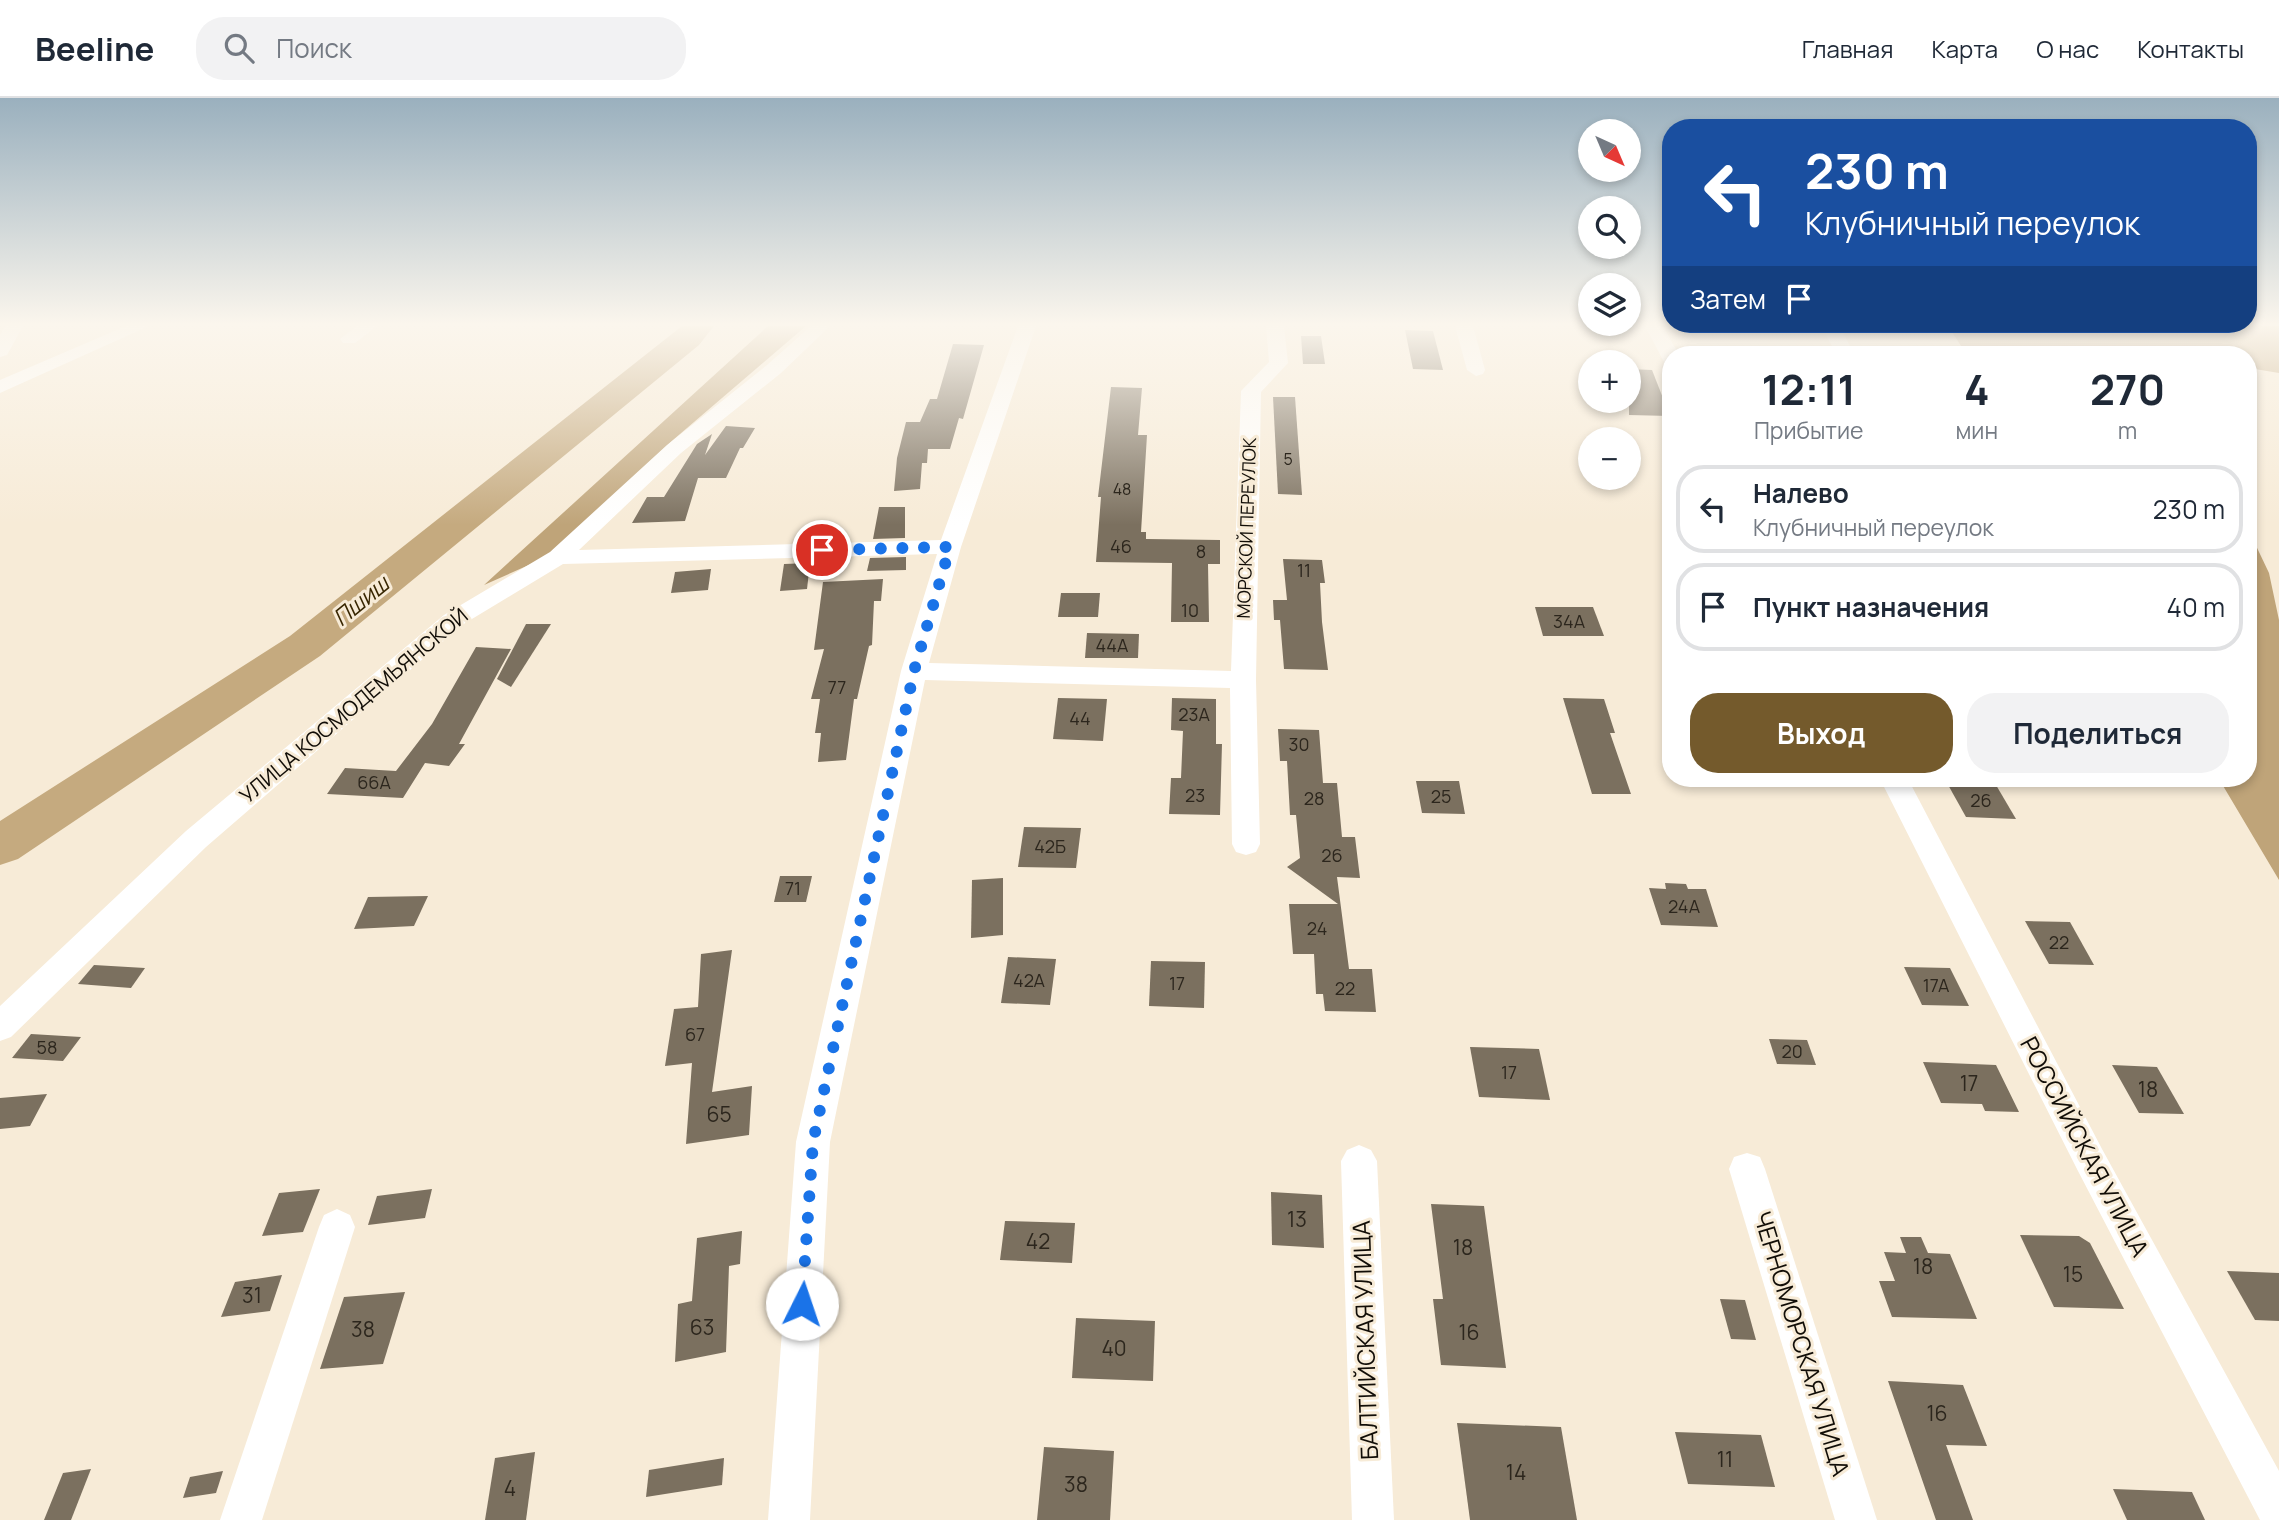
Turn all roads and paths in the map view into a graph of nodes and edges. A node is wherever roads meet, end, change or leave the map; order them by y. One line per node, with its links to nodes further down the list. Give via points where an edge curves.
1 (745, 392): 5 (street, УЛИЦА КОСМОДЕМЬЯНСКОЙ, via 674,449)
2 (1004, 392): 4 (street)
3 (1251, 392): 7 (street, МОРСКОЙ ПЕРЕУЛОК)
4 (950, 547): 5 (street); 6 (street)
5 (558, 557): 10 (street, УЛИЦА КОСМОДЕМЬЯНСКОЙ, via 453,620 196,839)
6 (914, 671): 7 (street); 16 (street, via 813,1142)
7 (1243, 680): 9 (street)
8 (1898, 787): 14 (street, РОССИЙСКАЯ УЛИЦА)
9 (1246, 844)
10 (0, 1027)
11 (1359, 1161): 17 (street, БАЛТИЙСКАЯ УЛИЦА)
12 (1747, 1169): 18 (street, ЧЕРНОМОРСКАЯ УЛИЦА)
13 (337, 1227): 15 (street)
14 (2279, 1513)
15 (241, 1520)
16 (789, 1520)
17 (1373, 1520)
18 (1856, 1520)

